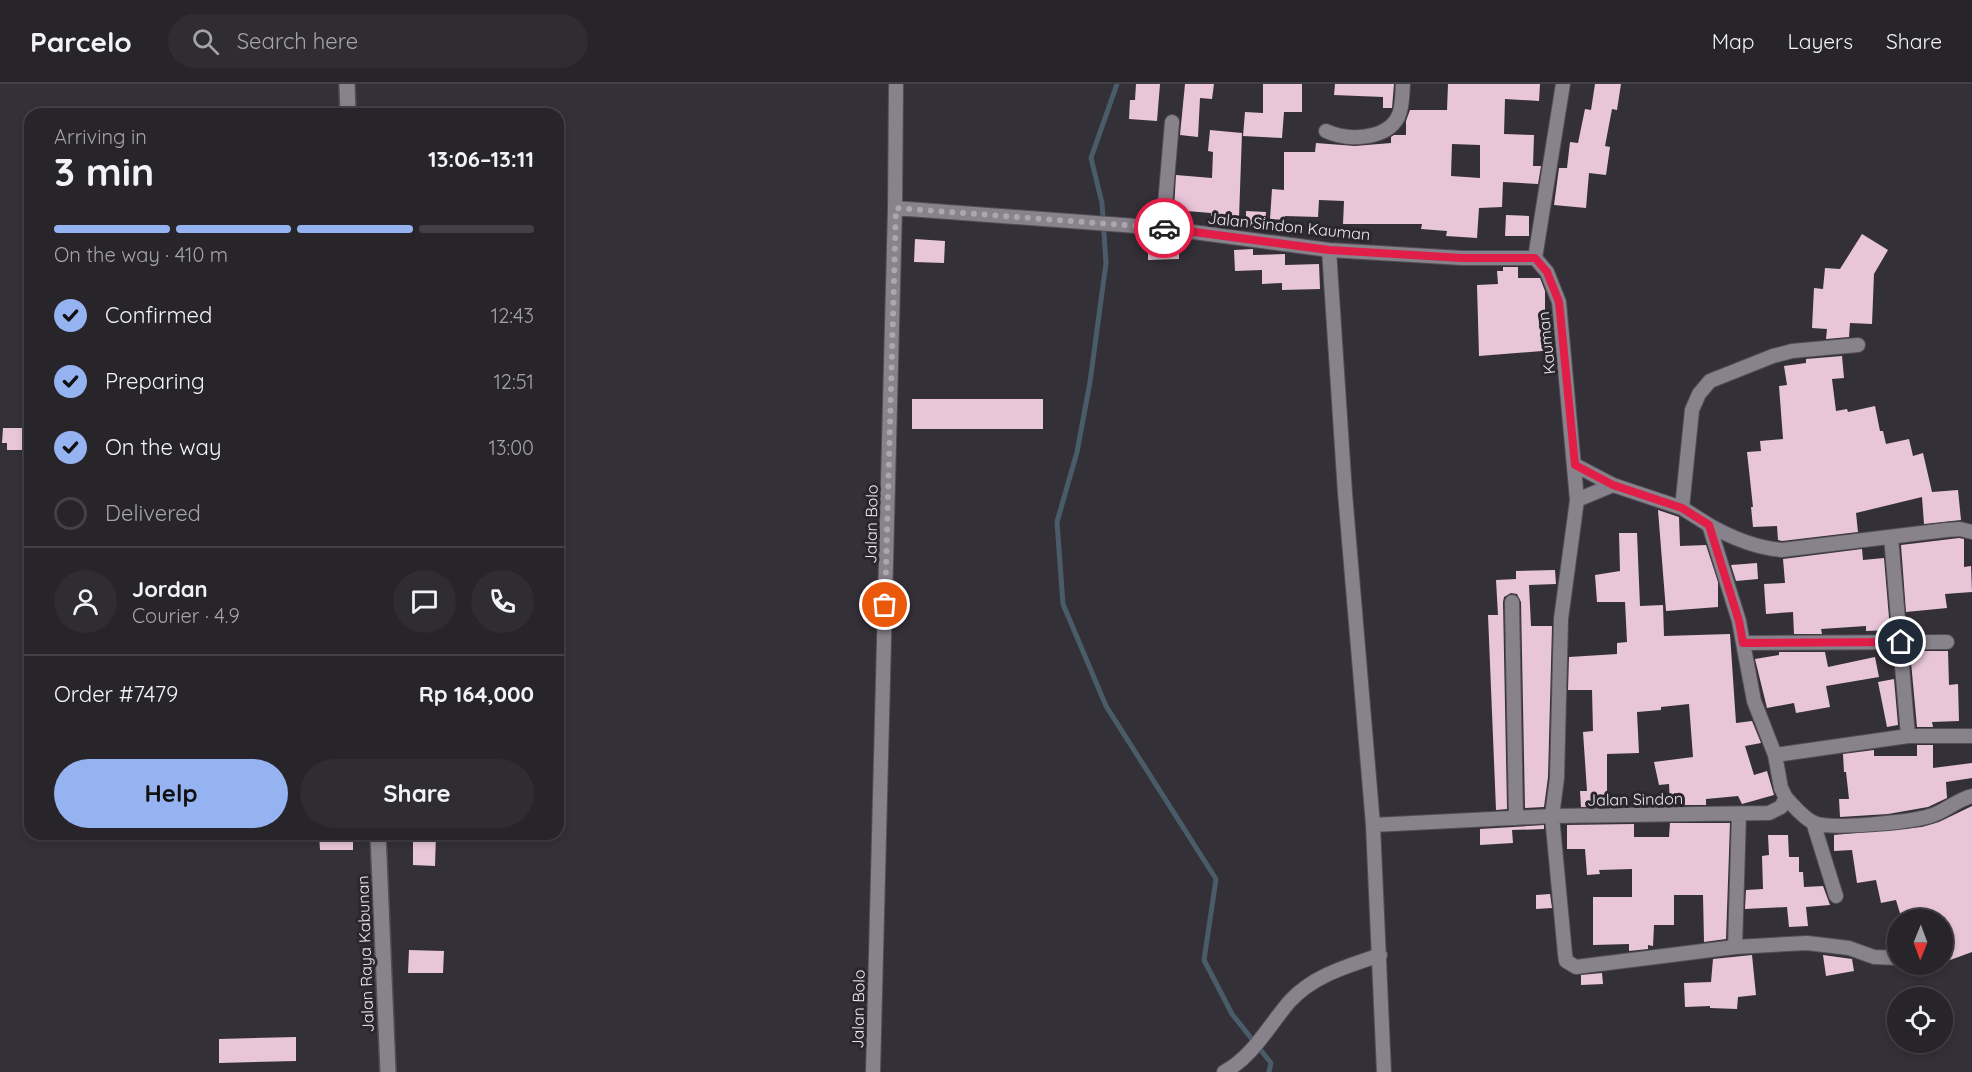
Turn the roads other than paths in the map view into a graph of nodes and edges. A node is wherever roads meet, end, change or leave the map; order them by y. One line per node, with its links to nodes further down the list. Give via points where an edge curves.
1 (346, 84): 5 (street)
2 (896, 84): 8 (street, Jalan Bolo)
3 (1403, 84): 7 (street, via 1399,115 1391,127 1353,137)
4 (1563, 84): 11 (street)
5 (348, 108)
6 (1172, 122): 9 (street)
7 (1326, 132)
8 (896, 208): 9 (street, Jalan Sindon Kauman); 40 (street, Jalan Bolo)
9 (1163, 228): 10 (street, Jalan Sindon Kauman)
10 (1329, 250): 11 (street, Jalan Sindon Kauman); 33 (street)
11 (1535, 258): 13 (street, Kauman, via 1547,272 1559,302)
12 (1858, 345): 16 (street, via 1792,351 1710,381 1692,410)
13 (1575, 465): 14 (street); 15 (street, Kauman)
14 (1613, 485): 15 (street); 16 (street)
15 (1577, 500): 30 (street, via 1561,619 1557,778)
16 (1682, 508): 17 (street)
17 (1709, 525): 19 (street, via 1726,535 1782,550); 23 (street)
18 (1972, 532): 19 (street, via 1960,529)
19 (1891, 537): 21 (street)
20 (1512, 602): 31 (street)
21 (1901, 642): 22 (street); 23 (street); 24 (street)
22 (1947, 642)
23 (1743, 643): 26 (street, via 1754,701)
24 (1908, 736): 25 (street); 26 (street)
25 (1972, 736)
26 (1775, 755): 28 (street)
27 (1972, 795): 32 (street, via 1933,816 1912,821 1821,825)
28 (1786, 798): 29 (street, Jalan Sindon, via 1776,812); 32 (street)
29 (1738, 814): 30 (street, Jalan Sindon); 36 (street)
30 (1552, 816): 31 (street, Jalan Sindon); 36 (street, via 1564,954 1570,965 1584,967)
31 (1515, 818): 33 (street, Jalan Sindon)
32 (1813, 822): 35 (street)
33 (1373, 825): 37 (street)
34 (378, 840): 39 (street, Jalan Raya Kabunan)
35 (1836, 896)
36 (1735, 947): 38 (street, via 1824,943)
37 (1380, 955): 41 (street, via 1323,976 1290,1001 1240,1063); 42 (street)
38 (1887, 958)
39 (388, 1072)
40 (873, 1072)
41 (1224, 1072)
42 (1384, 1072)

